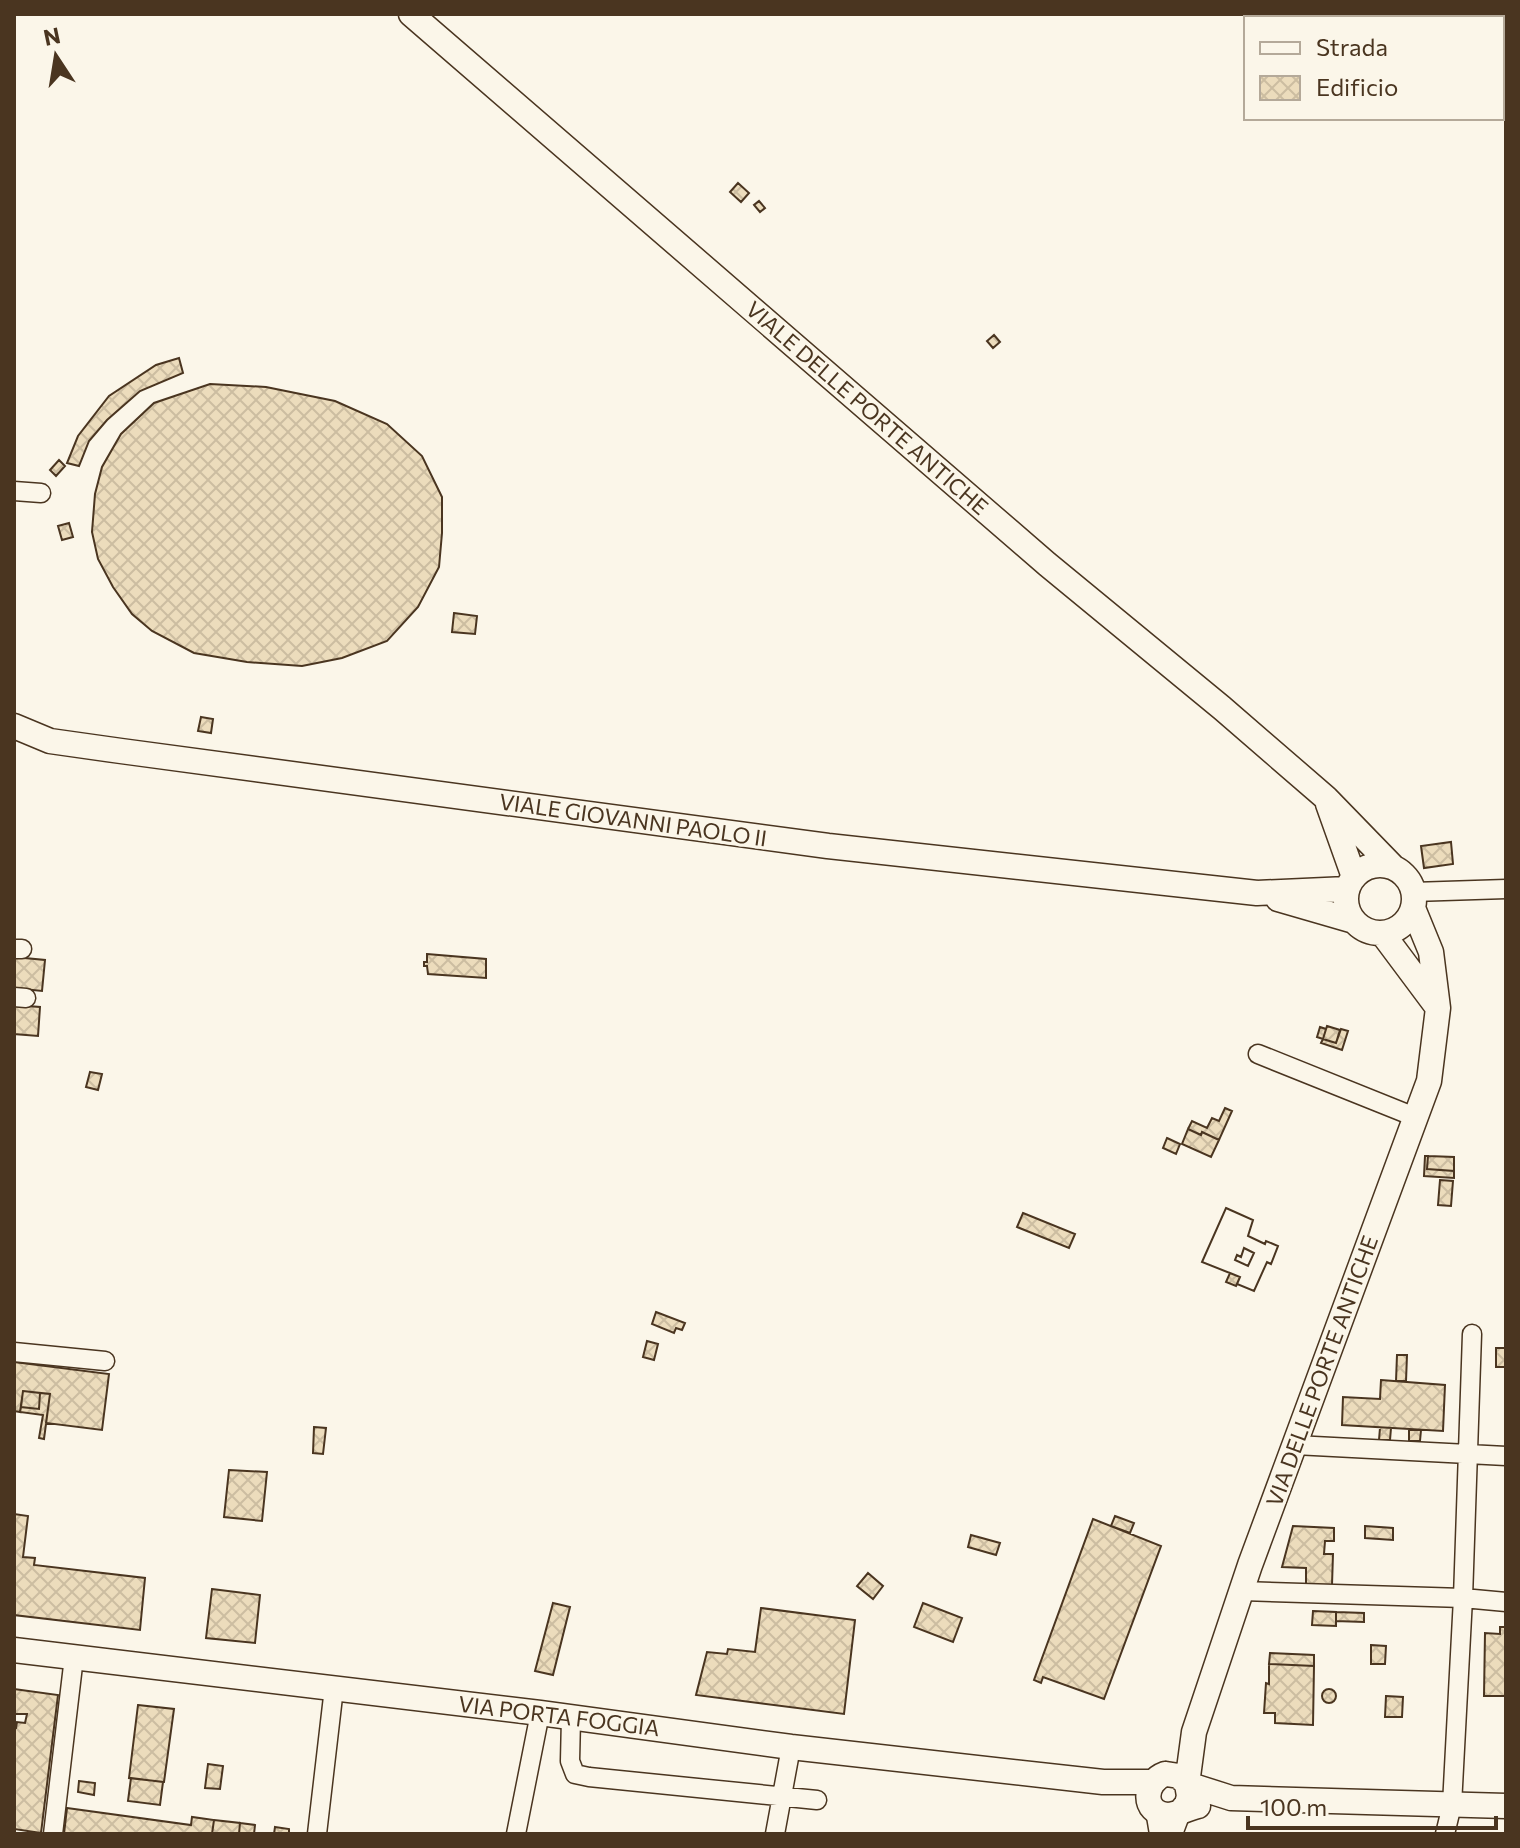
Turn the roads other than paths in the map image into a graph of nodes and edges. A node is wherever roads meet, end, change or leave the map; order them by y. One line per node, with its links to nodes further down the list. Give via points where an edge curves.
1 (411, 14): 5 (main road, VIALE DELLE PORTE ANTICHE)
2 (14, 491): 3 (street)
3 (41, 493)
4 (14, 726): 9 (main road, VIALE GIOVANNI PAOLO II, via 50,741 765,838)
5 (1326, 798): 6 (main road, VIALE DELLE PORTE ANTICHE); 7 (main road)
6 (1394, 868): 7 (main road, via 1370,866); 10 (main road, via 1406,878)
7 (1351, 883): 9 (main road); 11 (main road, via 1346,898)
8 (1506, 889): 10 (street)
9 (1257, 893): 11 (main road)
10 (1413, 900): 12 (main road, via 1403,924); 13 (main road, VIA DELLE PORTE ANTICHE, via 1431,952)
11 (1354, 921): 12 (main road)
12 (1382, 933): 13 (main road)
13 (1438, 1008): 15 (main road, VIA DELLE PORTE ANTICHE, via 1429,1081)
14 (1258, 1054): 15 (street)
15 (1415, 1117): 19 (main road, VIA DELLE PORTE ANTICHE)
16 (1472, 1334): 20 (street)
17 (14, 1352): 18 (street)
18 (105, 1361)
19 (1295, 1445): 20 (street); 22 (main road, VIA DELLE PORTE ANTICHE)
20 (1468, 1455): 21 (street); 23 (street)
21 (1506, 1456)
22 (1242, 1591): 23 (street); 32 (main road, VIA DELLE PORTE ANTICHE, via 1194,1732)
23 (1463, 1598): 24 (street); 35 (street)
24 (1506, 1602)
25 (14, 1650): 26 (main road, VIA PORTA FOGGIA)
26 (74, 1657): 27 (main road, VIA PORTA FOGGIA); 38 (street)
27 (334, 1688): 28 (main road, VIA PORTA FOGGIA); 39 (street)
28 (540, 1713): 29 (main road, VIA PORTA FOGGIA); 40 (street)
29 (571, 1718): 30 (main road, VIA PORTA FOGGIA); 31 (street, via 570,1761 575,1774)
30 (791, 1747): 31 (street); 32 (main road, VIA PORTA FOGGIA, via 1103,1782)
31 (781, 1796): 34 (street); 41 (street)
32 (1161, 1798): 33 (main road, VIA PORTA FOGGIA); 37 (main road, via 1189,1796)
33 (1231, 1798): 35 (main road); 37 (main road)
34 (817, 1800)
35 (1452, 1805): 36 (main road); 43 (street)
36 (1506, 1806)
37 (1182, 1810): 42 (street)
38 (53, 1834)
39 (317, 1834)
40 (516, 1834)
41 (775, 1834)
42 (1173, 1834)
43 (1445, 1834)

